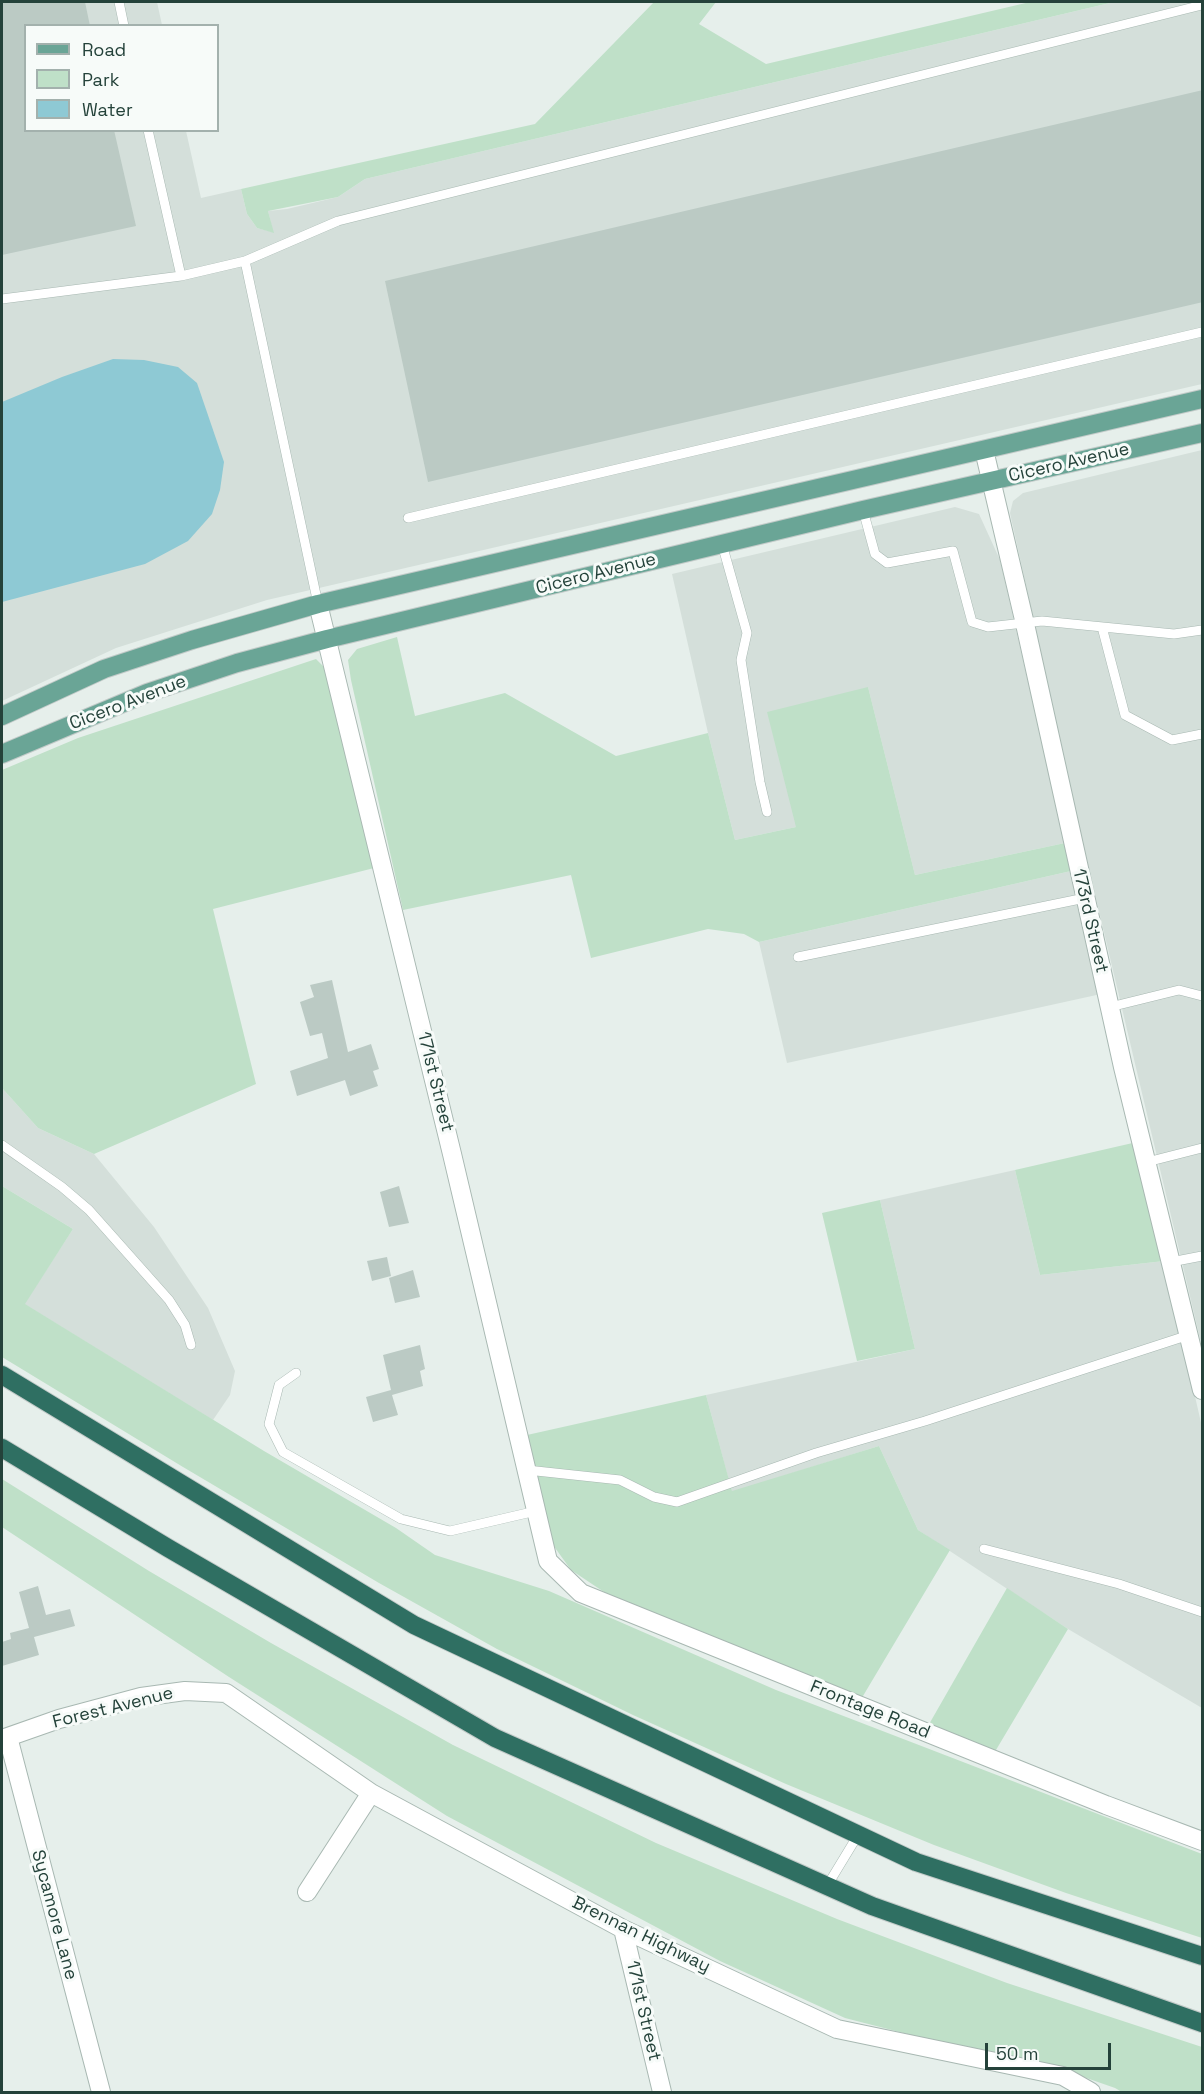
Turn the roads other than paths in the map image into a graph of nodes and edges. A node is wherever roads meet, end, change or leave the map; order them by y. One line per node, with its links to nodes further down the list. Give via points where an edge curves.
1 (118, 2): 3 (lane)
2 (1203, 5): 5 (lane, via 338,221)
3 (124, 24)
4 (148, 132): 6 (lane)
5 (245, 261): 6 (lane); 16 (lane)
6 (181, 276): 7 (lane)
7 (2, 299)
8 (1203, 332): 14 (lane)
9 (1203, 399): 11 (main road, Cicero Avenue)
10 (1203, 433): 12 (main road, Cicero Avenue)
11 (984, 450): 12 (street, 173rd Street); 16 (main road, Cicero Avenue)
12 (991, 481): 13 (main road, Cicero Avenue); 17 (street, 173rd Street)
13 (863, 510): 15 (main road, Cicero Avenue); 17 (lane, via 875,554 887,563 953,551 972,621 988,627)
14 (408, 519)
15 (722, 544): 20 (main road, Cicero Avenue); 24 (lane, via 747,633 741,660)
16 (318, 604): 20 (street, 171st Street); 21 (main road, Cicero Avenue, via 104,669)
17 (1024, 624): 18 (lane, via 1042,621); 25 (street, 173rd Street)
18 (1102, 627): 19 (lane, via 1174,634); 22 (lane, via 1125,715 1172,740)
19 (1203, 630)
20 (327, 639): 23 (main road, Cicero Avenue, via 147,693); 41 (street, 171st Street)
21 (2, 716)
22 (1203, 734)
23 (2, 754)
24 (767, 812)
25 (1085, 898): 26 (lane); 28 (street, 173rd Street)
26 (798, 957)
27 (1203, 996): 28 (lane, via 1179,990)
28 (1110, 1007): 31 (street, 173rd Street)
29 (2, 1145): 35 (lane, via 62,1187 96,1217 169,1300 185,1324)
30 (1203, 1148): 31 (lane)
31 (1147, 1162): 33 (street, 173rd Street)
32 (1203, 1256): 33 (lane)
33 (1171, 1262): 34 (street, 173rd Street)
34 (1189, 1335): 36 (street, 173rd Street); 41 (lane, via 816,1453 677,1502 654,1497 620,1480)
35 (191, 1345)
36 (1200, 1369): 39 (street, 173rd Street)
37 (296, 1373): 42 (lane, via 279,1385 269,1424 283,1452 293,1458 400,1519 450,1531)
38 (2, 1376): 49 (highway, via 414,1625)
39 (1203, 1390)
40 (2, 1448): 51 (highway, via 495,1738)
41 (526, 1470): 42 (street, 171st Street)
42 (536, 1511): 44 (street, 171st Street)
43 (984, 1549): 45 (lane, via 1119,1584)
44 (548, 1561): 50 (street, Frontage Road, via 581,1593 1095,1801)
45 (1203, 1612)
46 (226, 1693): 47 (street, Forest Avenue, via 185,1690 141,1697); 48 (street, Brennan Highway)
47 (5, 1738): 56 (street, Sycamore Lane)
48 (371, 1793): 52 (street); 53 (street, Brennan Highway)
49 (858, 1835): 51 (lane); 54 (highway, via 916,1862)
50 (1203, 1840)
51 (827, 1886): 55 (highway, via 883,1910)
52 (307, 1892)
53 (623, 1929): 57 (street, 171st Street); 58 (street, Brennan Highway, via 837,2029 1063,2076)
54 (1203, 1956)
55 (1203, 2023)
56 (101, 2092)
57 (662, 2092)
58 (1091, 2092)

